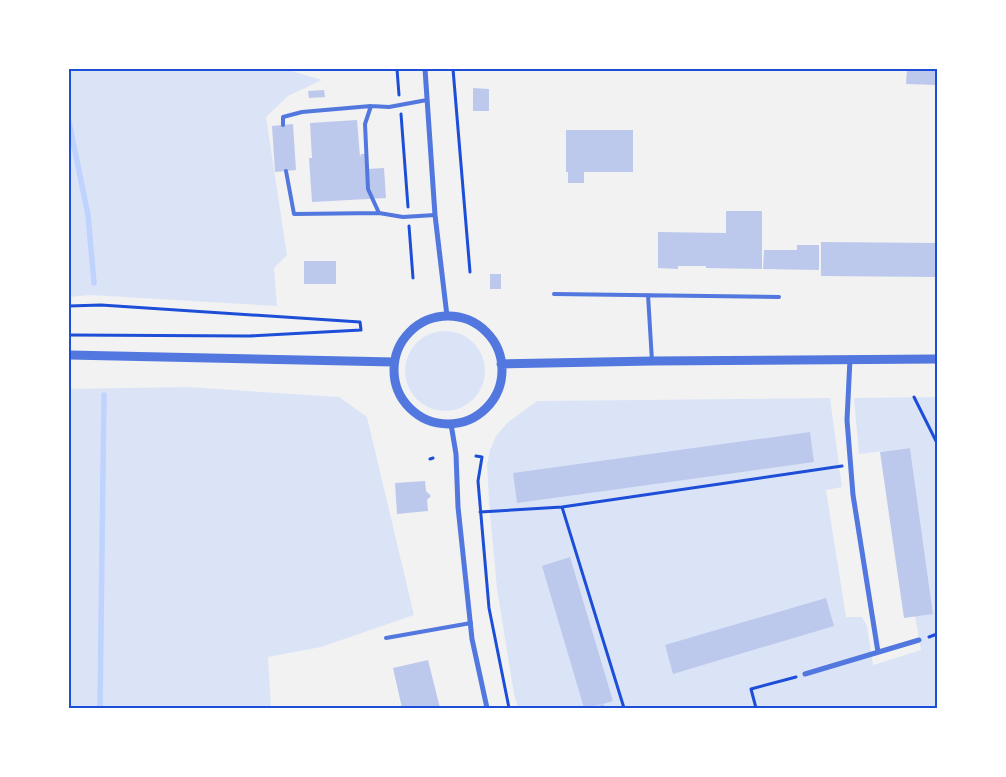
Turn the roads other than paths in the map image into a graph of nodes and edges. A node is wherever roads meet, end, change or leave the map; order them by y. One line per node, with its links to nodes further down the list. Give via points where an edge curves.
1 (425, 69): 2 (street)
2 (427, 100): 3 (lane); 7 (street)
3 (371, 106): 4 (lane, via 302,112 283,117); 6 (lane, via 366,124 368,188)
4 (282, 125)
5 (286, 171): 6 (lane, via 294,214)
6 (379, 213): 7 (lane)
7 (435, 215): 11 (street)
8 (554, 294): 9 (lane)
9 (648, 295): 10 (lane); 15 (lane)
10 (779, 297)
11 (447, 316): 16 (street, via 426,321 415,328 405,337); 17 (street, via 465,319 485,332 496,347)
12 (69, 355): 16 (street)
13 (850, 359): 14 (street); 15 (street); 22 (street, via 847,420 853,495)
14 (937, 359)
15 (652, 361): 17 (street)
16 (394, 362): 18 (street, via 396,386 408,407 428,420)
17 (501, 364): 18 (street, via 499,386 489,405 472,418)
18 (451, 424): 19 (street)
19 (470, 623): 20 (lane); 24 (street)
20 (386, 638)
21 (919, 640): 22 (street)
22 (878, 652): 23 (street)
23 (805, 674)
24 (487, 708)

